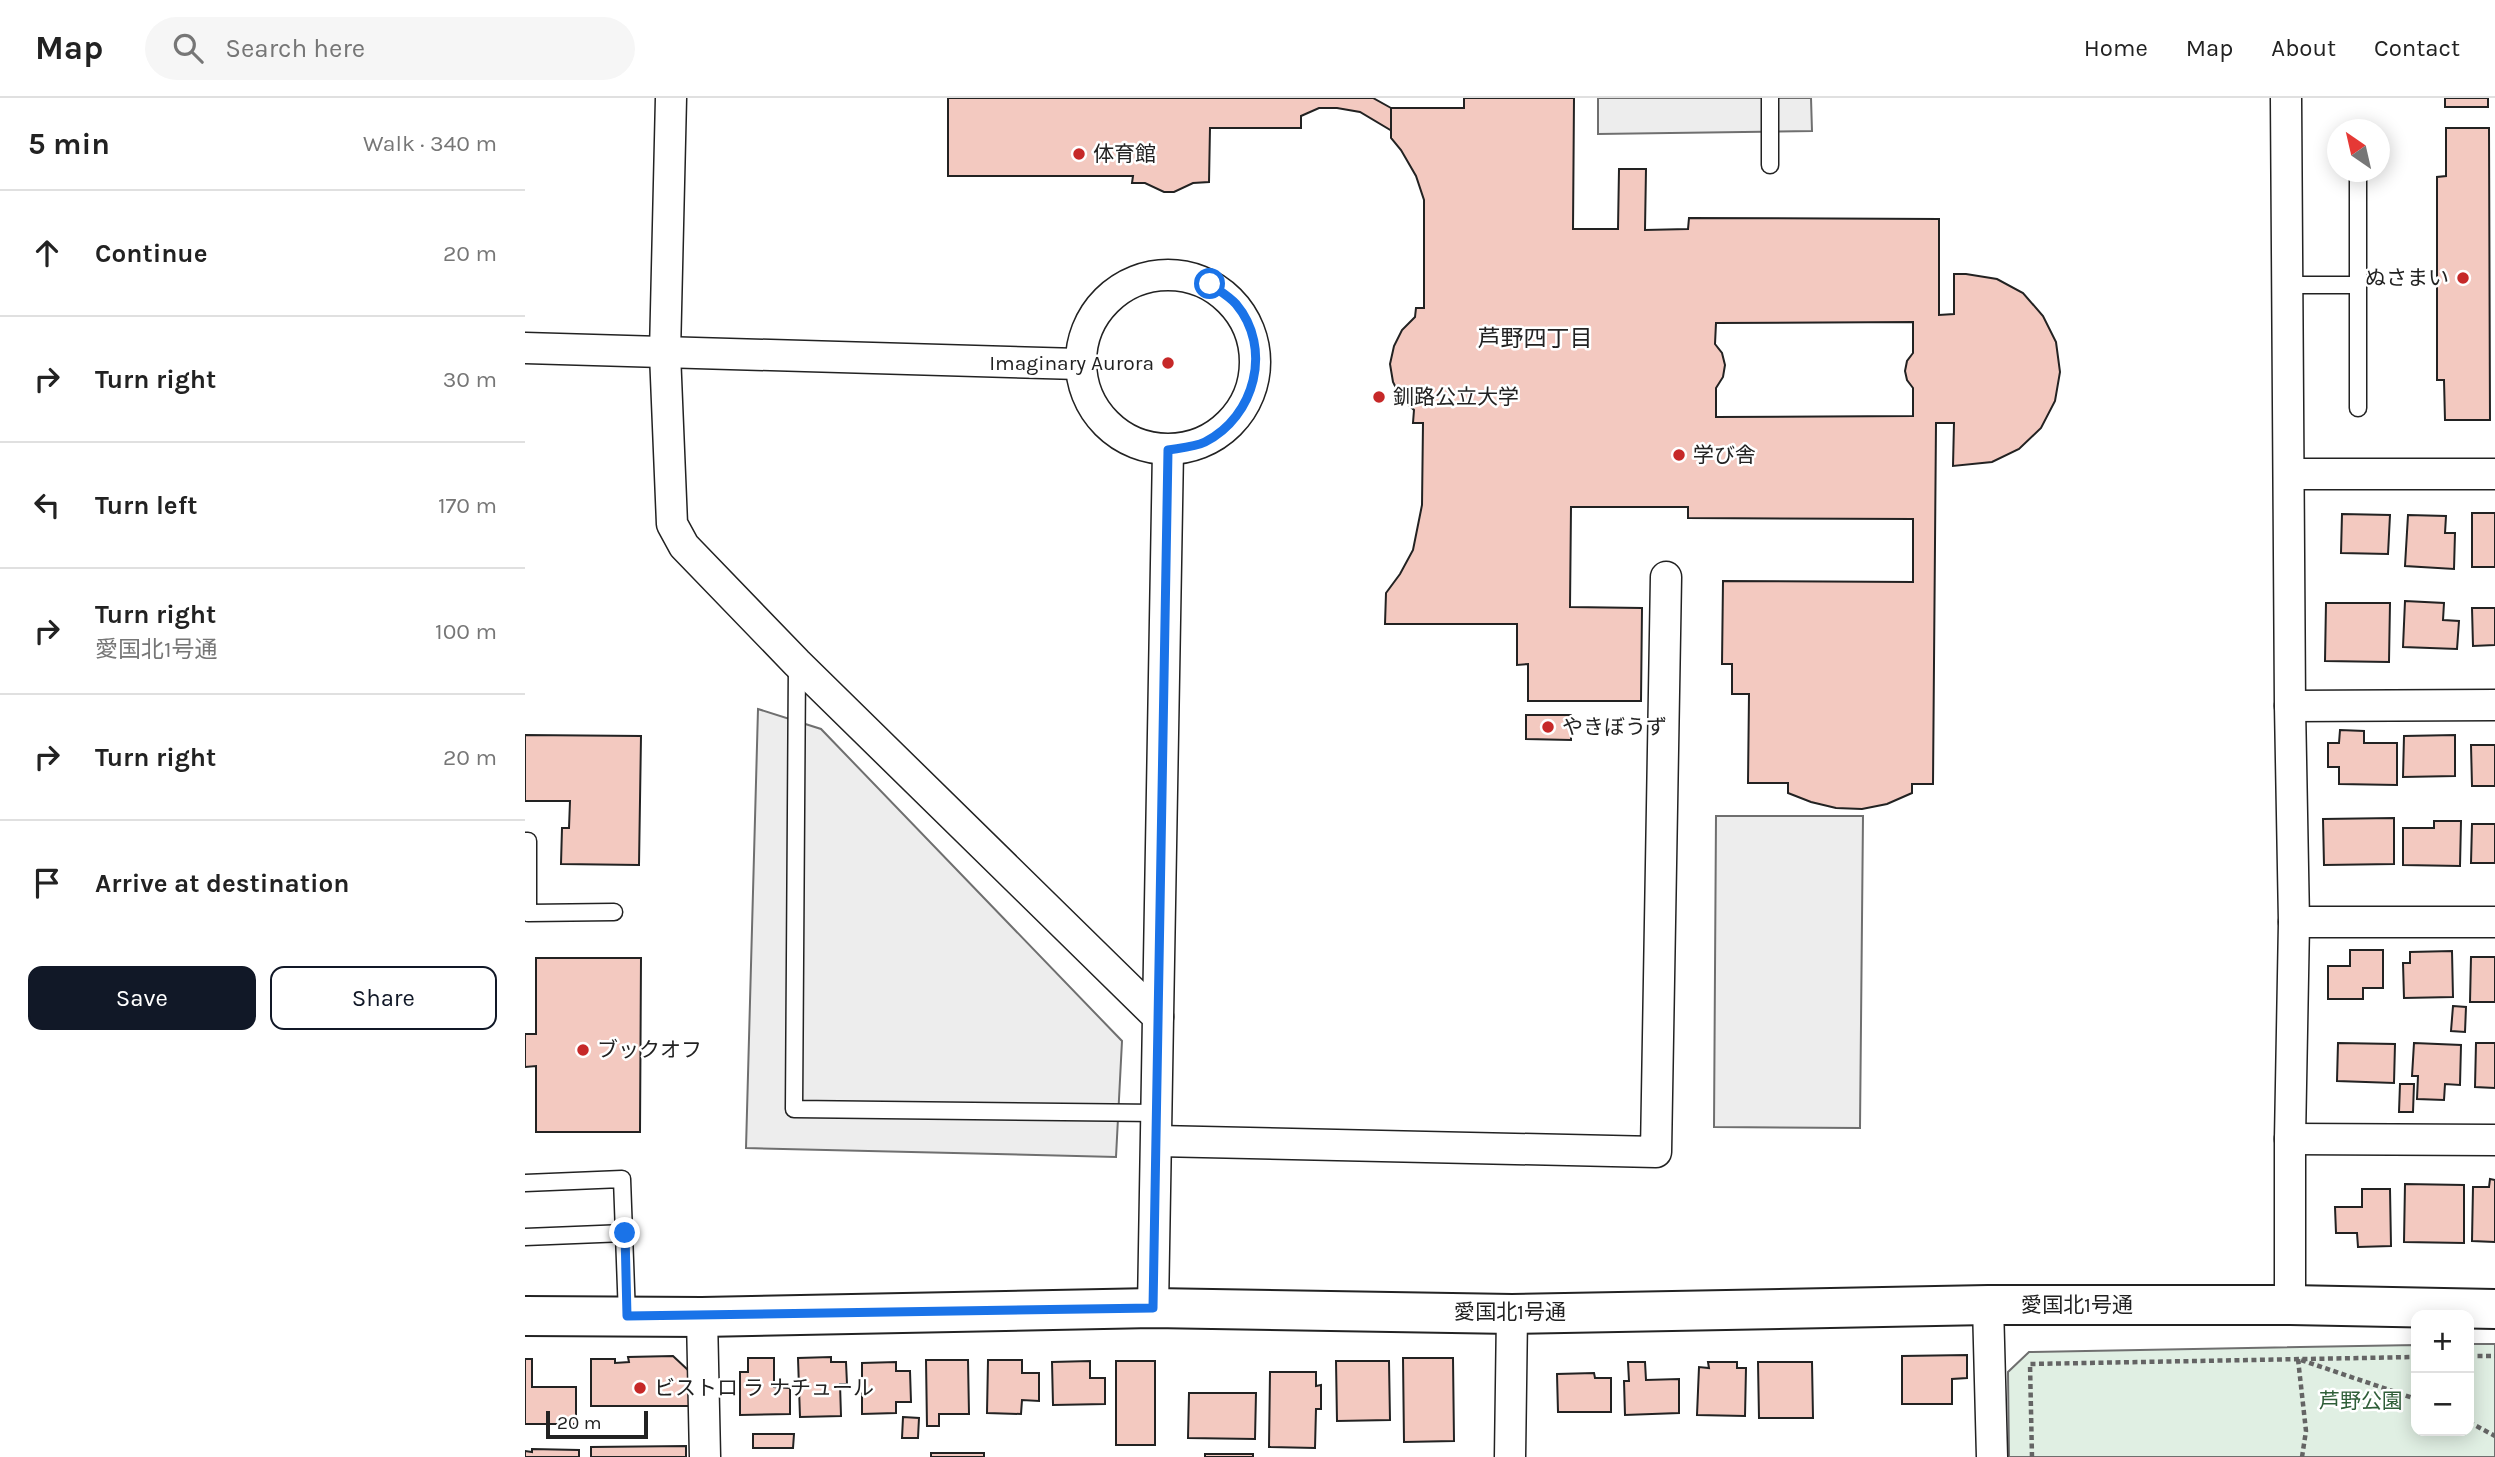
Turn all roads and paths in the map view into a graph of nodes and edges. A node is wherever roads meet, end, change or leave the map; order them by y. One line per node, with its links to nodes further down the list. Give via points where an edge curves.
1 (671, 98): 9 (street)
2 (1770, 98): 4 (lane)
3 (2286, 98): 6 (street)
4 (1770, 165)
5 (2358, 182): 7 (lane)
6 (2287, 285): 7 (lane); 13 (street)
7 (2358, 285): 11 (lane)
8 (525, 348): 9 (street)
9 (664, 353): 10 (street); 16 (street, via 672,524 684,546)
10 (1079, 364): 12 (street, via 1085,392 1105,424 1129,442); 12 (street, via 1088,325 1110,295 1142,277 1178,274 1210,284 1235,304 1250,329 1257,362 1252,391 1230,425 1203,443)
11 (2358, 408)
12 (1168, 450): 23 (street)
13 (2289, 474): 14 (street); 18 (street)
14 (2495, 474)
15 (1666, 577): 24 (street, via 1656,1152)
16 (797, 663): 23 (street); 24 (lane, via 794,1109)
17 (2495, 705): 18 (street)
18 (2290, 706): 21 (street)
19 (525, 841): 20 (lane, via 528,913)
20 (614, 912)
21 (2294, 922): 22 (street); 25 (street)
22 (2495, 922)
23 (1158, 1017): 24 (street)
24 (1157, 1127): 32 (street)
25 (2290, 1139): 26 (street); 31 (street)
26 (2495, 1140)
27 (525, 1183): 28 (lane, via 622,1179)
28 (625, 1233): 29 (lane); 36 (lane)
29 (525, 1237)
30 (1988, 1305): 31 (street, 愛国北1号通); 34 (street, 愛国北1号通); 47 (street)
31 (2290, 1305): 33 (street, 愛国北1号通)
32 (1153, 1308): 34 (street, 愛国北1号通); 37 (street, 愛国北1号通)
33 (2495, 1309)
34 (1512, 1314): 46 (street)
35 (525, 1316): 36 (street, 愛国北1号通)
36 (627, 1316): 37 (street, 愛国北1号通)
37 (702, 1317): 45 (street)
38 (2474, 1356): 39 (path)
39 (2495, 1356)
40 (2411, 1357): 41 (path)
41 (2298, 1359): 42 (path); 48 (path, via 2030,1364); 49 (path, via 2305,1431)
42 (2411, 1397)
43 (2474, 1425): 44 (path)
44 (2495, 1436)
45 (705, 1457)
46 (1510, 1457)
47 (1992, 1457)
48 (2032, 1457)
49 (2302, 1457)

